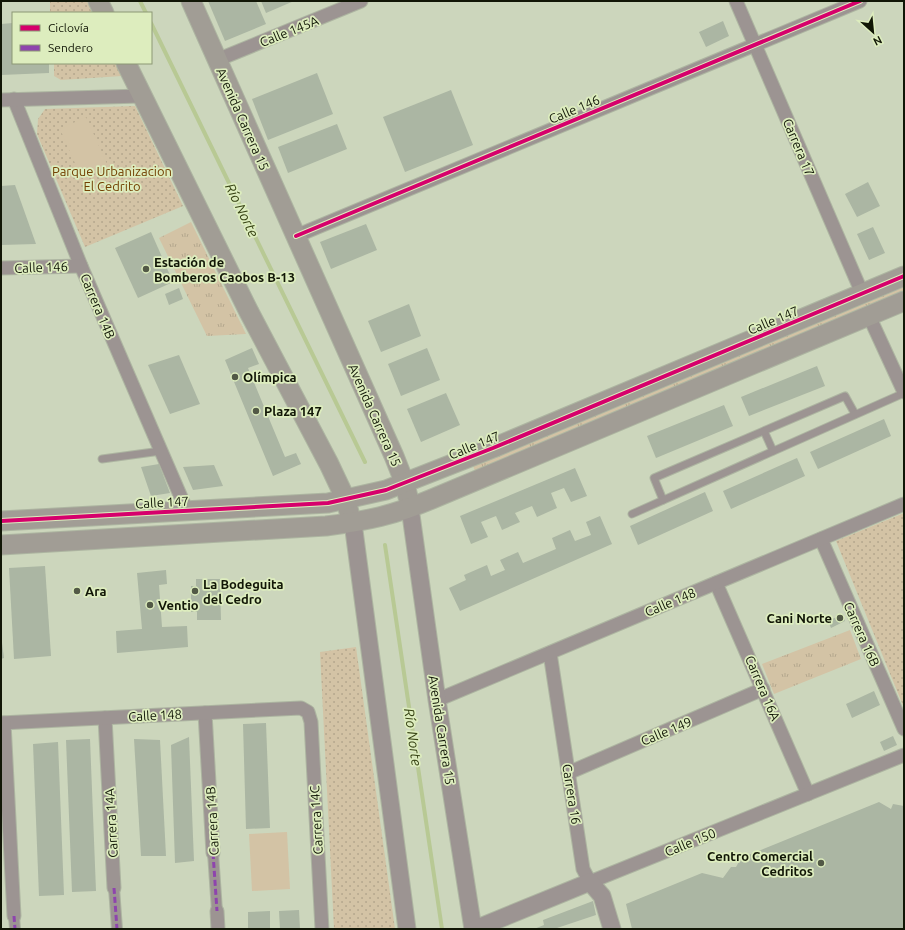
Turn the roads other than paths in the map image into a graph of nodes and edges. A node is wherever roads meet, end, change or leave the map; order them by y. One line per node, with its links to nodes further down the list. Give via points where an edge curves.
1 (98, 1): 6 (main road)
2 (191, 1): 8 (main road, Avenida Carrera 15)
3 (361, 1): 8 (street, Calle 145A)
4 (736, 1): 7 (street, Carrera 17)
5 (860, 1): 7 (street, Calle 146)
6 (104, 12)
7 (755, 45): 12 (street, Calle 146); 16 (street, Carrera 17)
8 (217, 60): 12 (main road, Avenida Carrera 15)
9 (126, 64): 10 (main road)
10 (141, 96): 11 (street); 26 (main road)
11 (7, 100): 13 (street, Carrera 14B)
12 (296, 236): 25 (main road, Avenida Carrera 15)
13 (81, 266): 14 (street, Calle 146); 22 (street, Carrera 14B)
14 (1, 268)
15 (904, 276): 16 (main road, Calle 147)
16 (862, 294): 25 (main road, Calle 147)
17 (904, 301): 18 (main road)
18 (869, 316): 19 (street); 29 (main road)
19 (904, 393): 20 (lane)
20 (855, 414): 21 (lane, via 845,396); 23 (lane)
21 (764, 431): 23 (lane); 27 (lane, via 654,478)
22 (161, 451): 24 (lane); 30 (street, Carrera 14B)
23 (773, 451): 27 (lane)
24 (102, 459)
25 (406, 484): 26 (main road, Calle 147); 29 (main road, Avenida Carrera 15)
26 (346, 500): 30 (main road, Calle 147); 33 (main road)
27 (663, 500): 31 (lane)
28 (904, 504): 34 (street, Calle 148)
29 (410, 508): 33 (main road); 39 (street, Avenida Carrera 15)
30 (187, 511): 32 (main road, Calle 147)
31 (632, 514)
32 (1, 521)
33 (353, 523): 35 (main road); 56 (street)
34 (821, 539): 36 (street, Calle 148); 44 (street, Carrera 16B)
35 (1, 545)
36 (716, 583): 37 (street, Calle 148); 38 (street, Carrera 16A)
37 (550, 653): 39 (street, Calle 148); 46 (street, Carrera 16)
38 (763, 690): 46 (street, Calle 149); 47 (street, Carrera 16A)
39 (437, 700): 57 (street, Avenida Carrera 15)
40 (308, 712): 41 (street, Calle 148, via 302,708); 55 (street, Carrera 14C)
41 (205, 713): 42 (street, Calle 148); 48 (street, Carrera 14B)
42 (105, 718): 43 (street, Calle 148); 50 (street, Carrera 14A)
43 (2, 723): 52 (street)
44 (904, 729)
45 (904, 755): 47 (street, Calle 150)
46 (568, 773): 49 (street, Carrera 16, via 583,869)
47 (808, 794): 49 (street, Calle 150)
48 (214, 853): 51 (street, Carrera 14B)
49 (590, 882): 57 (street, Calle 150); 58 (street, Carrera 16, via 602,896)
50 (114, 888): 53 (street, Carrera 14A)
51 (217, 911): 54 (street, Carrera 14B)
52 (14, 922)
53 (117, 929)
54 (218, 929)
55 (322, 929)
56 (407, 929)
57 (474, 929)
58 (612, 929)

